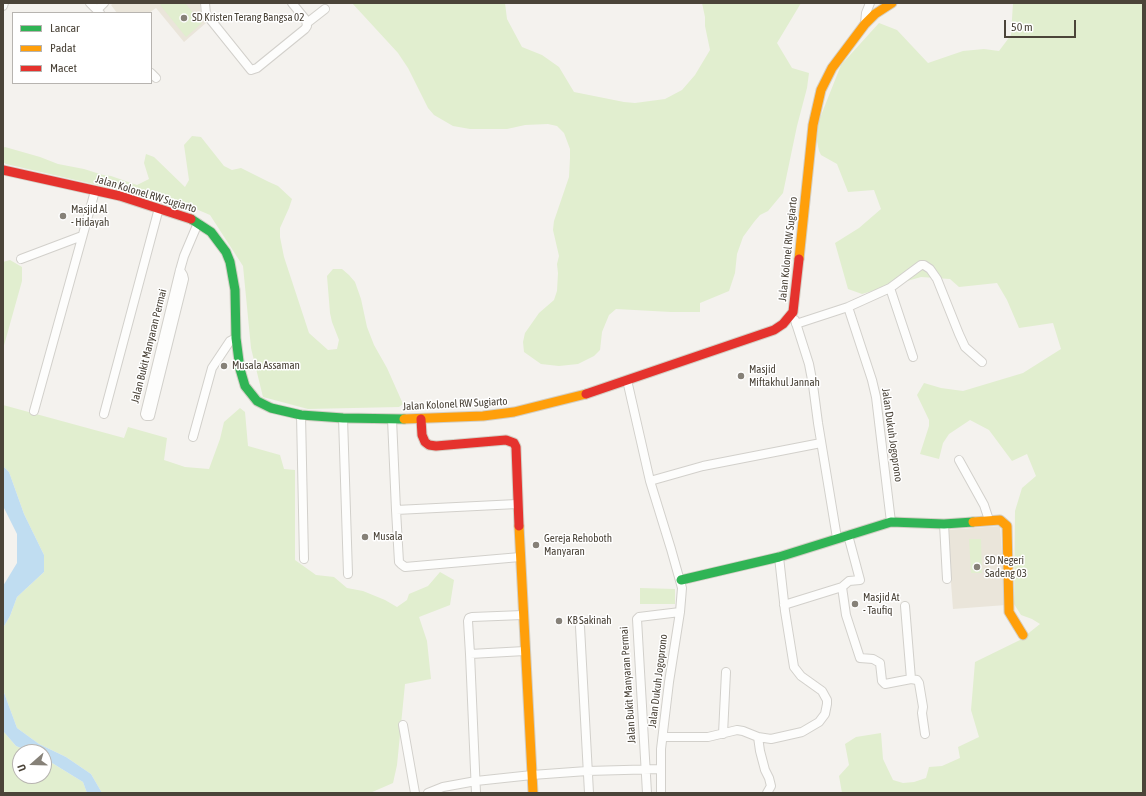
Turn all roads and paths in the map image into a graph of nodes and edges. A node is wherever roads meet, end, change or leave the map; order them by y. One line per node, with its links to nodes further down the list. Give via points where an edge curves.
1 (4, 3): 8 (street)
2 (90, 3): 10 (street)
3 (104, 3): 10 (street)
4 (205, 3): 11 (street, via 206,14 251,70 257,68 305,29)
5 (292, 3): 11 (street)
6 (870, 3): 12 (street)
7 (892, 3): 12 (main road, Jalan Kolonel RW Sugiarto)
8 (3, 6)
9 (325, 9): 11 (street)
10 (98, 11)
11 (307, 23)
12 (865, 24): 22 (main road, Jalan Kolonel RW Sugiarto, via 832,68 821,90 813,126)
13 (3, 170): 14 (main road, Jalan Kolonel RW Sugiarto)
14 (95, 191): 15 (main road, Jalan Kolonel RW Sugiarto); 17 (street)
15 (159, 208): 16 (main road, Jalan Kolonel RW Sugiarto); 29 (street)
16 (198, 223): 19 (street, Jalan Bukit Manyaran Permai); 24 (main road, Jalan Kolonel RW Sugiarto, via 218,240 230,262 235,290)
17 (82, 236): 18 (street); 28 (street)
18 (21, 259)
19 (180, 270): 19 (street, Jalan Bukit Manyaran Permai, via 184,279 150,416 146,416)
20 (890, 288): 21 (street); 25 (street); 26 (street, via 921,265 926,266 937,279 965,347)
21 (848, 307): 23 (street); 41 (street, Jalan Dukuh Jogoprono, via 876,397)
22 (793, 312): 23 (street); 27 (main road, Jalan Kolonel RW Sugiarto, via 774,330)
23 (796, 324): 35 (street, via 809,364)
24 (236, 338): 30 (main road, Jalan Kolonel RW Sugiarto, via 240,369 245,386 251,394 257,401 271,408); 34 (street, via 230,341 212,368)
25 (913, 358)
26 (982, 362)
27 (627, 380): 33 (main road, Jalan Kolonel RW Sugiarto, via 574,398 514,412); 37 (street, Jalan Dukuh Jogoprono)
28 (34, 411)
29 (104, 414)
30 (301, 415): 31 (main road, Jalan Kolonel RW Sugiarto); 47 (street)
31 (344, 418): 32 (main road, Jalan Kolonel RW Sugiarto); 48 (street)
32 (392, 419): 33 (main road, Jalan Kolonel RW Sugiarto); 39 (street)
33 (421, 419): 38 (main road, via 422,435 429,445 506,440 514,443)
34 (192, 437)
35 (821, 443): 37 (street, via 703,466); 44 (street)
36 (959, 460): 40 (street, via 984,505)
37 (650, 481): 50 (street, Jalan Dukuh Jogoprono)
38 (518, 504): 39 (street); 45 (main road)
39 (396, 510): 45 (street, via 399,562 405,567)
40 (989, 520): 42 (main road); 57 (main road, via 1000,520 1007,526 1009,612)
41 (891, 522): 42 (main road); 43 (main road)
42 (944, 524): 49 (street)
43 (848, 535): 44 (main road); 51 (street, via 860,580 849,581)
44 (838, 538): 46 (main road)
45 (520, 557): 55 (main road)
46 (779, 557): 50 (main road); 52 (street, Jalan Dukuh Jogoprono)
47 (304, 559)
48 (348, 574)
49 (947, 579)
50 (681, 580): 54 (street, Jalan Dukuh Jogoprono)
51 (842, 587): 52 (street); 61 (street, via 846,615 860,658 873,659 880,664 882,681 885,684)
52 (784, 605): 66 (street, Jalan Dukuh Jogoprono, via 794,667 801,676 822,691 827,704 825,714 819,722 802,732 771,738)
53 (905, 606): 61 (street)
54 (680, 612): 65 (street, Jalan Dukuh Jogoprono); 68 (street, Jalan Bukit Manyaran Permai, via 636,619)
55 (523, 615): 58 (main road); 59 (street, via 469,618)
56 (580, 627): 69 (street)
57 (1023, 635)
58 (525, 651): 59 (street); 70 (main road)
59 (470, 654): 71 (street)
60 (726, 672): 63 (street)
61 (911, 679): 64 (street, via 919,683)
62 (403, 725): 72 (street)
63 (723, 734): 65 (street, Jalan Dukuh Jogoprono, via 708,737); 66 (street, Jalan Dukuh Jogoprono, via 737,730)
64 (925, 734)
65 (663, 737): 67 (street, Jalan Dukuh Jogoprono)
66 (758, 737): 79 (street, via 771,786)
67 (661, 769): 68 (street); 78 (street, Jalan Dukuh Jogoprono)
68 (646, 770): 69 (street); 77 (street, Jalan Bukit Manyaran Permai)
69 (587, 771): 70 (street); 76 (street)
70 (532, 775): 71 (street); 75 (main road)
71 (476, 781): 73 (street, via 443,787); 74 (street)
72 (415, 793)
73 (428, 793)
74 (476, 793)
75 (533, 793)
76 (589, 793)
77 (647, 793)
78 (661, 793)
79 (767, 793)

